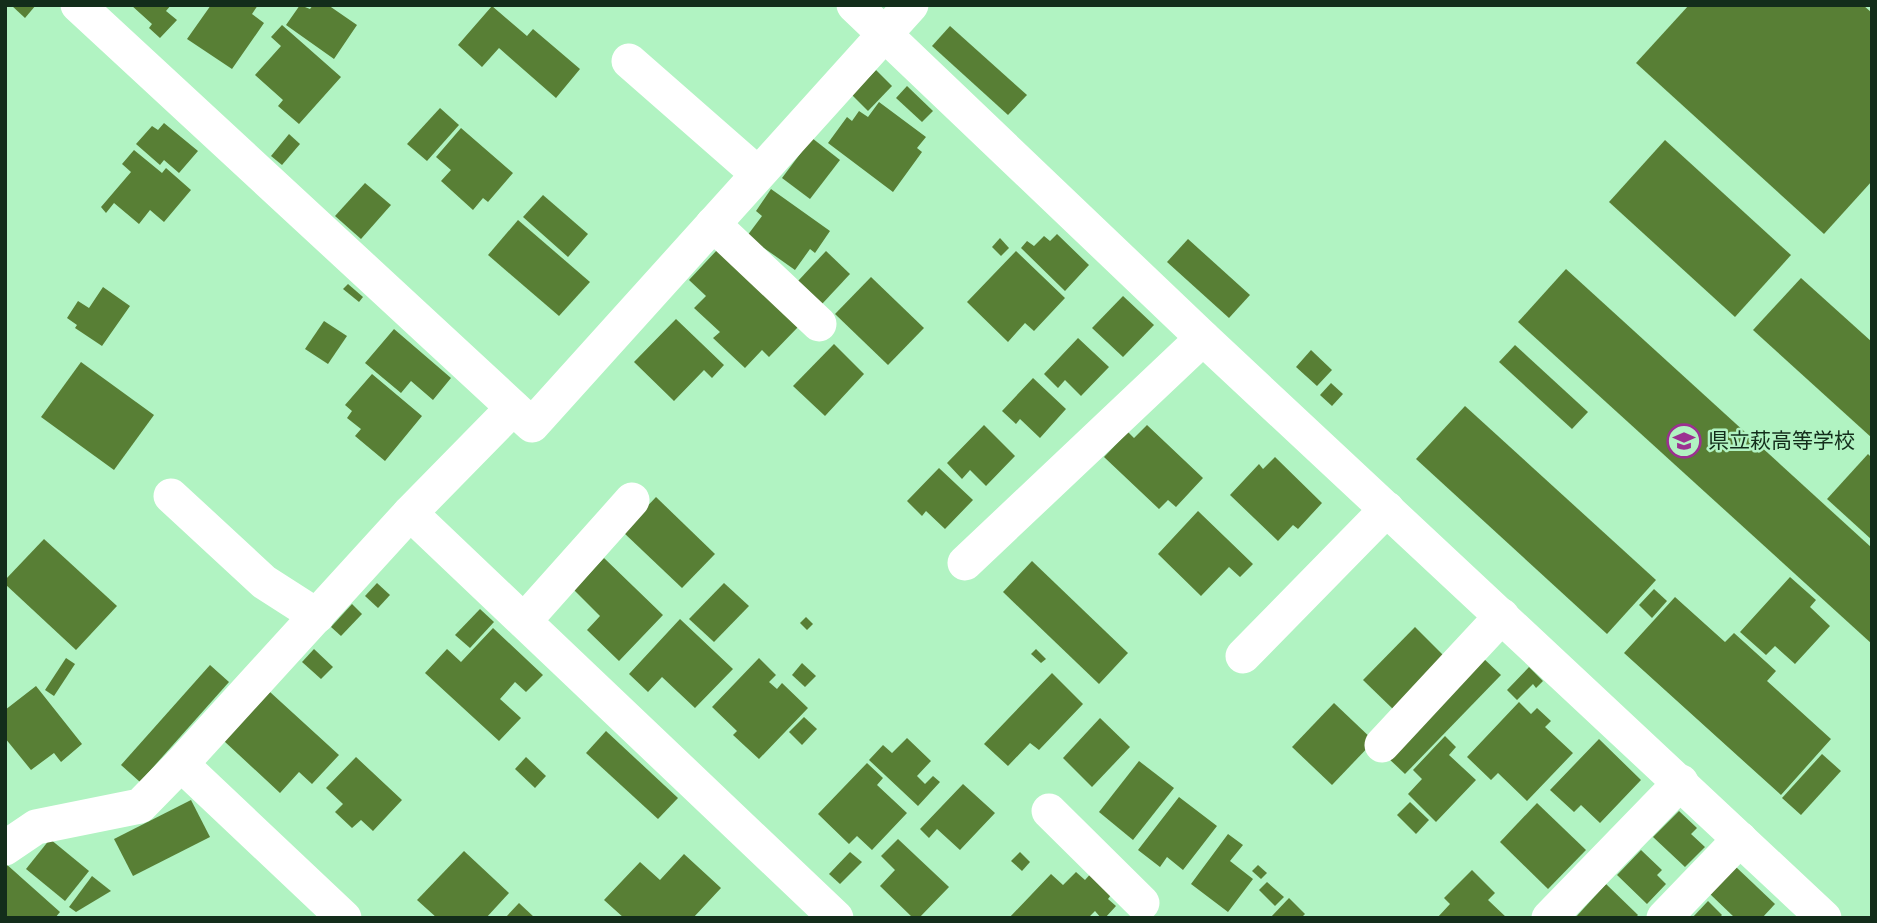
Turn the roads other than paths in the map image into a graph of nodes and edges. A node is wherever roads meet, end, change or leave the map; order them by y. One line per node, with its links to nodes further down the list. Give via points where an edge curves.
1 (78, 5): 10 (street)
2 (854, 5): 4 (street)
3 (911, 5): 4 (street)
4 (884, 34): 6 (street); 9 (street)
5 (629, 61): 6 (street)
6 (758, 174): 7 (street)
7 (713, 224): 8 (street); 10 (street, via 532,425)
8 (819, 324)
9 (1203, 338): 13 (street); 15 (street)
10 (513, 408): 14 (street)
11 (172, 496): 16 (street, via 264,582)
12 (632, 500): 18 (street)
13 (1387, 509): 17 (street); 19 (street)
14 (410, 513): 16 (street); 18 (street)
15 (965, 563)
16 (317, 616): 21 (street)
17 (1502, 616): 20 (street); 22 (street)
18 (524, 621): 28 (street)
19 (1243, 656)
20 (1382, 746)
21 (181, 764): 25 (street, via 140,806 36,827); 27 (street)
22 (1681, 782): 24 (street); 29 (street)
23 (1049, 811): 26 (street)
24 (1740, 839): 30 (street); 31 (street)
25 (5, 848)
26 (1142, 913)
27 (344, 918)
28 (836, 918)
29 (1549, 918)
30 (1664, 918)
31 (1824, 918)

